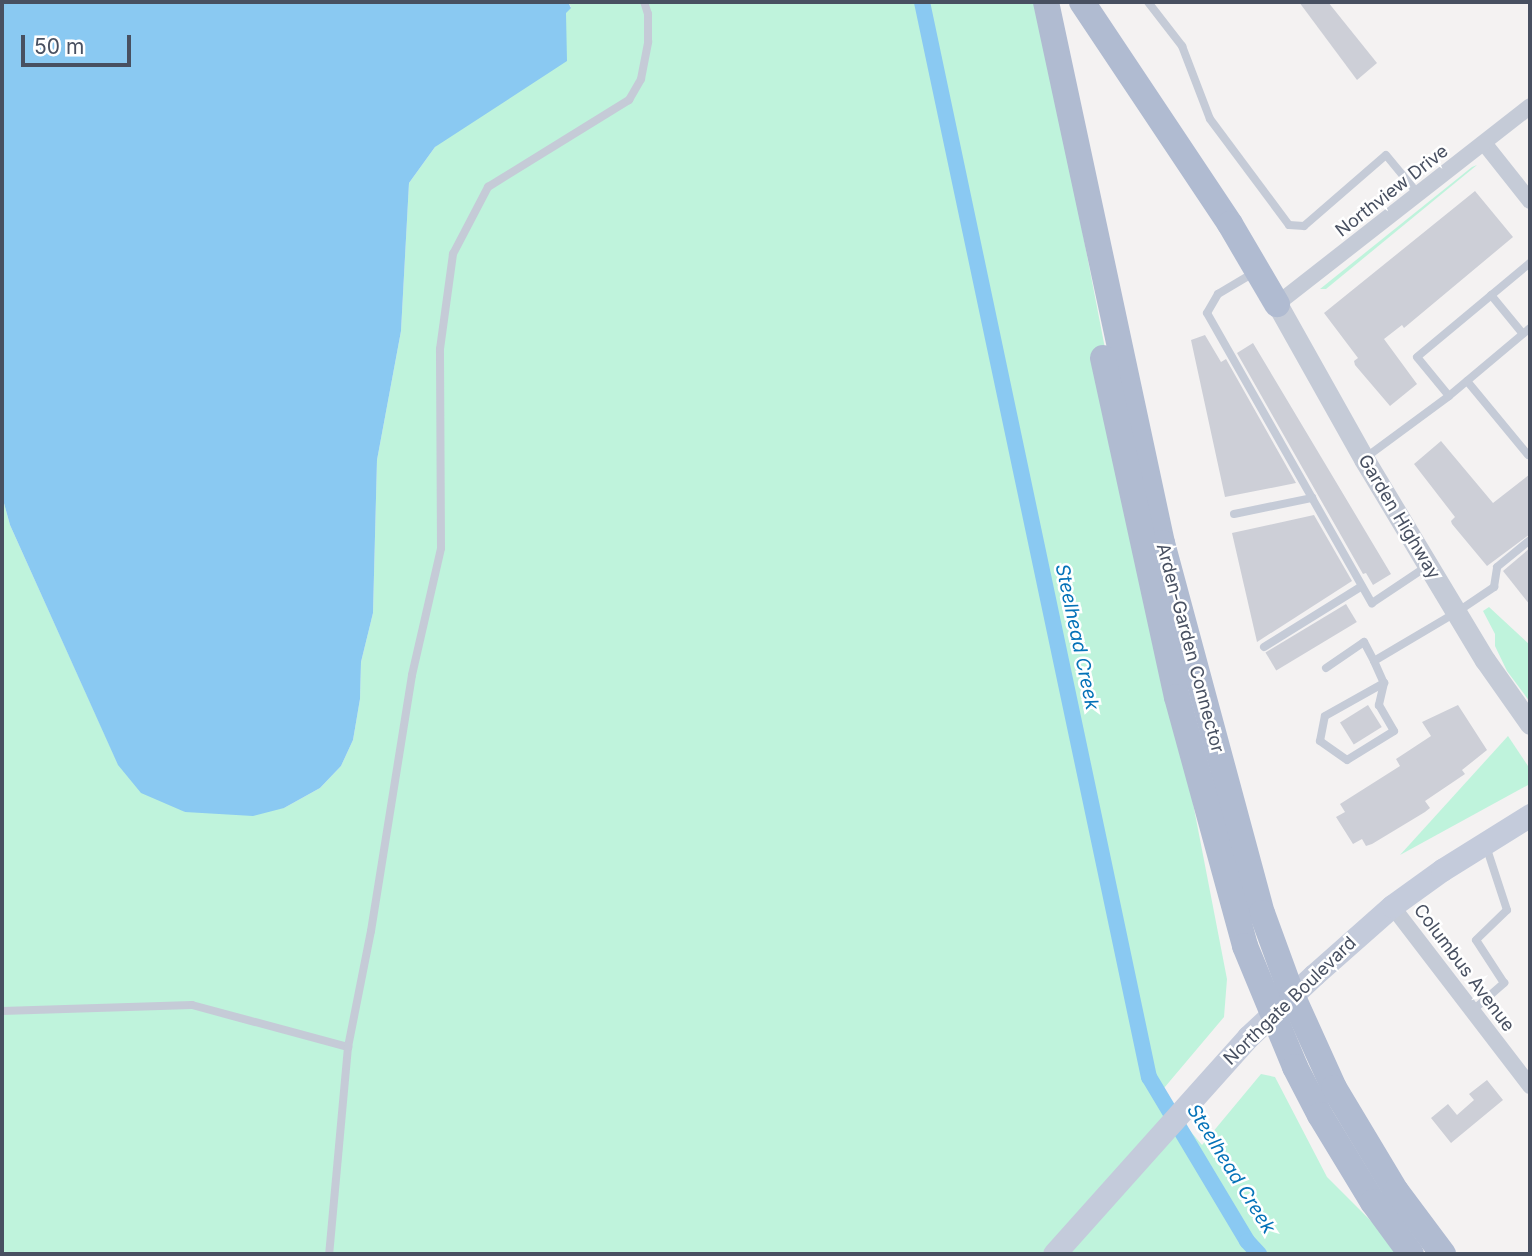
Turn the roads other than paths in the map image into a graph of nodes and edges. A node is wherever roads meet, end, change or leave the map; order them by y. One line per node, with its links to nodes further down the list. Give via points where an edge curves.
1 (643, 2): 37 (lane, via 648,42 641,79 629,100 488,187 453,254 440,349 442,548 412,675)
2 (1031, 2): 36 (main road, Arden-Garden Connector, via 1177,697 1235,914)
3 (1046, 2): 33 (main road, Arden-Garden Connector, via 1162,543 1253,884)
4 (1082, 2): 11 (main road)
5 (1148, 2): 8 (lane, via 1182,46 1210,119 1289,225 1304,226 1386,155)
6 (1530, 106): 7 (street, Northview Drive)
7 (1484, 143): 8 (street, Northview Drive); 9 (street)
8 (1419, 195): 13 (street, Northview Drive)
9 (1530, 201)
10 (1530, 263): 12 (lane)
11 (1257, 271): 13 (main road); 19 (lane, via 1218,294 1207,313)
12 (1491, 295): 14 (lane); 16 (lane, via 1417,357)
13 (1277, 304): 18 (street, Garden Highway)
14 (1527, 331): 15 (lane)
15 (1467, 381): 16 (lane); 17 (lane)
16 (1448, 396): 18 (lane)
17 (1528, 455)
18 (1364, 459): 22 (street, Garden Highway)
19 (1312, 498): 20 (lane); 23 (lane)
20 (1234, 514)
21 (1530, 540): 24 (lane, via 1497,567 1494,587)
22 (1428, 565): 23 (lane, via 1372,603); 24 (street, Garden Highway)
23 (1362, 586): 25 (lane)
24 (1457, 612): 26 (lane); 29 (street, Garden Highway)
25 (1264, 647)
26 (1374, 661): 27 (lane, via 1364,642); 28 (lane)
27 (1326, 668)
28 (1384, 683): 28 (lane, via 1380,705 1394,732 1347,760 1320,741 1325,716)
29 (1530, 724)
30 (1530, 815): 31 (main road, Northgate Boulevard)
31 (1485, 843): 32 (main road, Northgate Boulevard); 35 (lane, via 1507,910 1476,940 1504,984)
32 (1392, 906): 33 (main road, Northgate Boulevard); 35 (street, Columbus Avenue)
33 (1292, 995): 36 (main road, Northgate Boulevard); 42 (main road, Arden-Garden Connector, via 1351,1118 1396,1191)
34 (2, 1010): 37 (lane, via 192,1005)
35 (1471, 1011): 38 (street, Columbus Avenue)
36 (1272, 1015): 40 (main road, Northgate Boulevard); 41 (main road, Arden-Garden Connector, via 1336,1143)
37 (348, 1047): 39 (lane)
38 (1530, 1087)
39 (329, 1254)
40 (1054, 1254)
41 (1411, 1254)
42 (1443, 1254)

